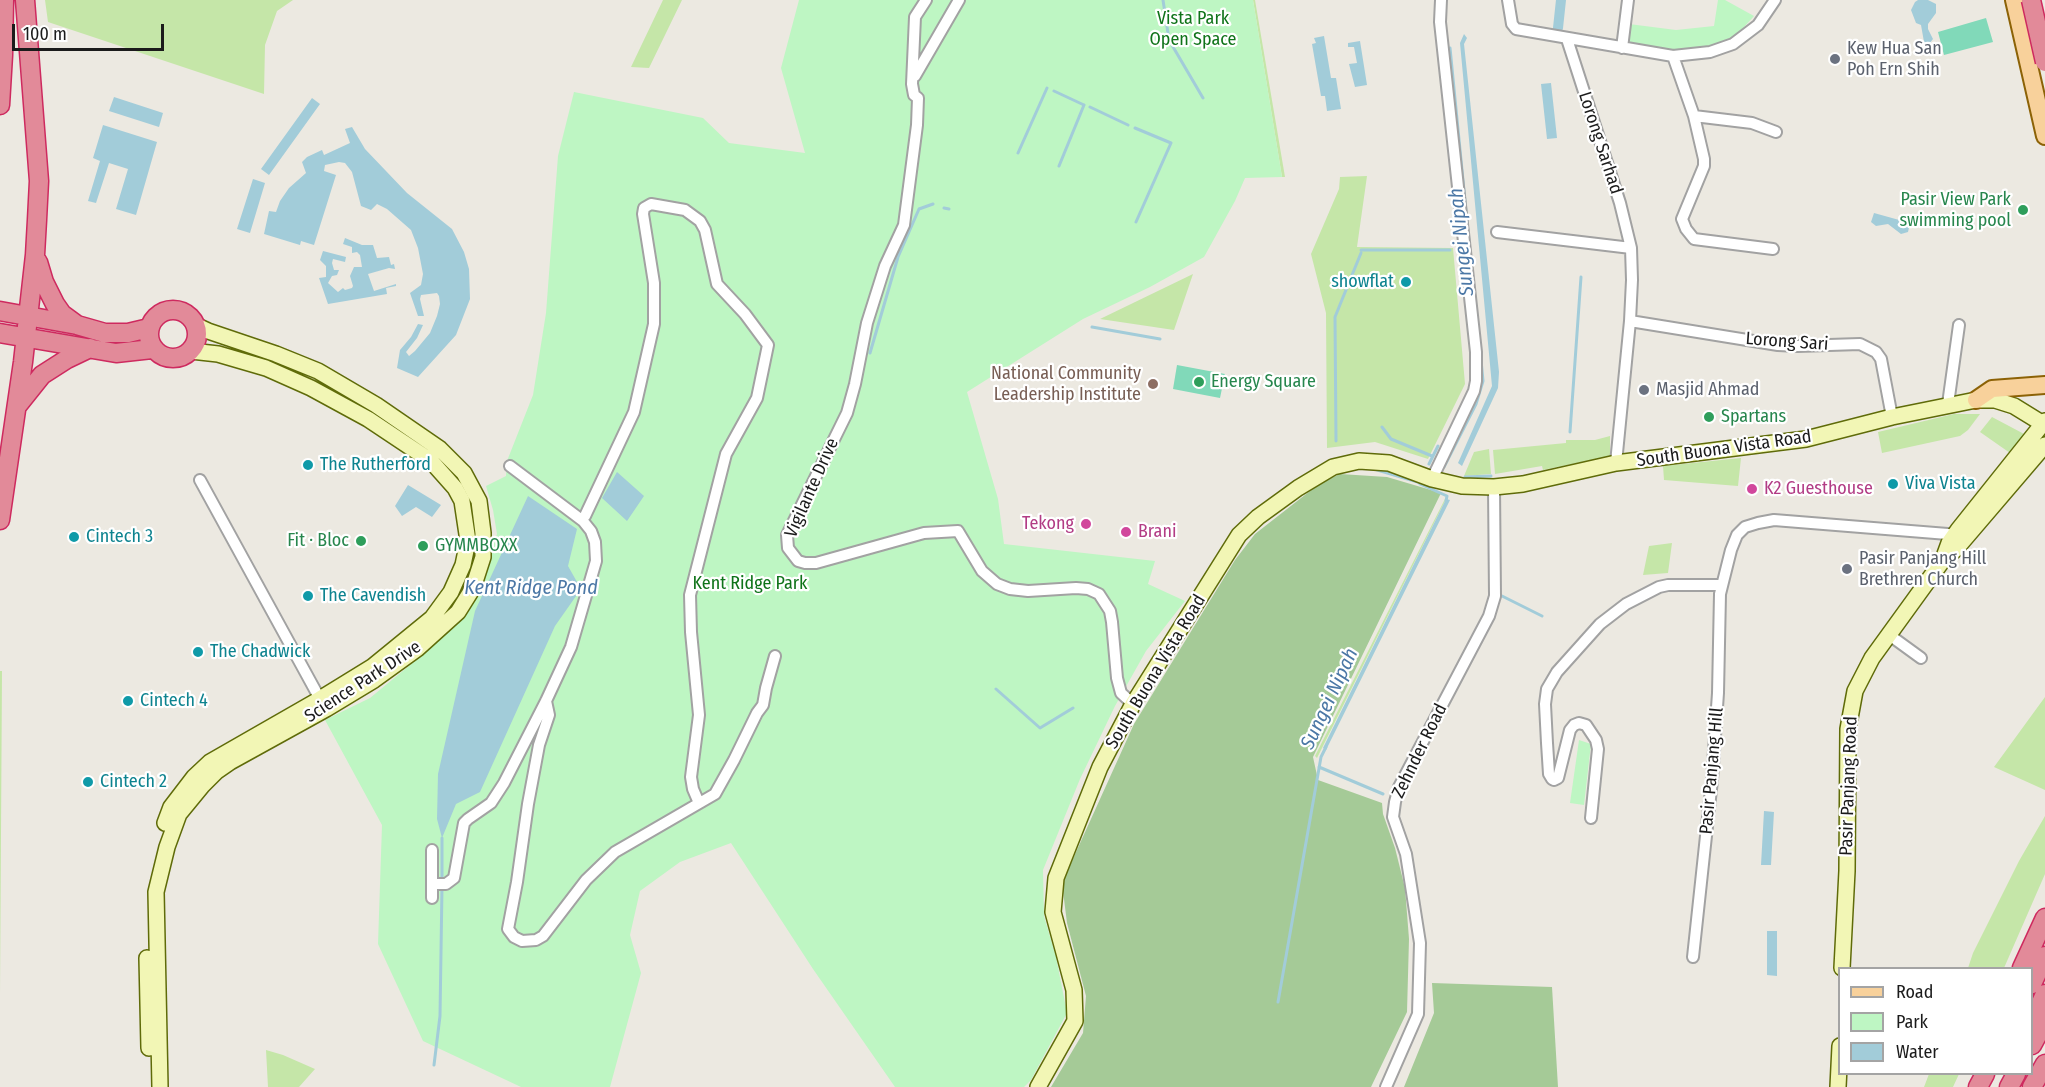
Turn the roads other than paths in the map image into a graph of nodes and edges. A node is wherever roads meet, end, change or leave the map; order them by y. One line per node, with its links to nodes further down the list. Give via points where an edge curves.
1 (4, 0): 18 (highway)
2 (25, 0): 25 (highway, via 39,181)
3 (926, 0): 17 (street, via 915,17)
4 (959, 0): 17 (street)
5 (1441, 0): 49 (street, via 1440,22 1476,381)
6 (1508, 0): 11 (street, via 1516,29)
7 (1628, 0): 13 (street)
8 (1775, 0): 14 (street, via 1758,25 1733,44 1710,52)
9 (2014, 0): 15 (main road)
10 (2031, 0): 16 (highway, bridge)
11 (1568, 39): 13 (street); 23 (street, Lorong Sarhad)
12 (2045, 47): 15 (main road)
13 (1623, 48): 14 (street)
14 (1673, 56): 19 (street)
15 (2026, 56): 21 (main road)
16 (2045, 62)
17 (914, 79): 61 (street, Vigilante Drive, via 917,125 904,225 885,266 867,323 847,413 787,535 788,548 798,561 816,563 924,533 958,531 982,571 997,584 1028,591 1088,589 1099,594 1110,611 1117,678 1121,693)
18 (0, 105)
19 (1694, 116): 20 (street, via 1752,123); 24 (street, via 1704,166 1682,219 1686,229 1694,239)
20 (1776, 132)
21 (2045, 136)
22 (1497, 232): 23 (street)
23 (1631, 248): 28 (street, Lorong Sarhad)
24 (1773, 249)
25 (35, 255): 27 (highway); 29 (highway, via 55,304)
26 (0, 311): 27 (highway)
27 (25, 317): 29 (highway); 34 (highway)
28 (1630, 321): 44 (street, Lorong Sari, via 1778,345 1860,344 1881,359); 47 (street, Lorong Sarhad)
29 (77, 325): 32 (highway, via 105,333)
30 (195, 325): 32 (highway, via 184,313 174,310 155,318); 37 (highway, via 198,334); 79 (main road, Science Park Drive, via 318,371 440,449 464,473 479,501 483,558 473,588 458,612 417,649 374,680 224,766 179,814 156,892)
31 (1959, 326): 41 (street)
32 (149, 328): 36 (highway)
33 (0, 333): 34 (highway)
34 (23, 338): 35 (highway); 42 (highway)
35 (90, 348): 36 (highway, via 116,353); 42 (highway, via 42,375)
36 (152, 349): 37 (highway, via 174,358)
37 (191, 351): 59 (main road, Science Park Drive, via 218,354 266,368 358,413 431,461 462,501 468,541 451,592 432,618 372,667)
38 (2045, 385): 39 (main road)
39 (2022, 386): 40 (main road, via 1992,389); 43 (main road)
40 (1976, 400): 41 (main road, South Buona Vista Road); 43 (main road, South Buona Vista Road, via 1995,400)
41 (1948, 404): 44 (main road, South Buona Vista Road)
42 (17, 408): 53 (highway)
43 (2022, 410): 45 (main road, South Buona Vista Road)
44 (1892, 417): 47 (main road, South Buona Vista Road, via 1806,439)
45 (2044, 423): 54 (main road, Pasir Panjang Road)
46 (2045, 445): 54 (main road, Pasir Panjang Road)
47 (1616, 460): 51 (main road, South Buona Vista Road, via 1523,484)
48 (510, 466): 60 (street, via 583,521 591,531 597,554 571,647)
49 (1432, 479): 51 (main road, South Buona Vista Road, via 1462,486); 61 (main road, South Buona Vista Road, via 1389,463 1359,461 1333,466 1258,517 1239,535)
50 (200, 480): 59 (street)
51 (1494, 487): 81 (street, Zehnder Road, via 1495,596 1395,802 1393,817 1406,854 1420,944 1419,1004)
52 (585, 516): 62 (street, via 634,412 654,324 654,283 643,211 651,204 685,210 705,230 717,284 768,345 757,398 726,453 690,595 699,715 691,777)
53 (0, 520)
54 (1961, 535): 55 (street, Pasir Panjang Hill, via 1813,522 1758,523 1737,536); 56 (main road, Pasir Panjang Road)
55 (1722, 585): 63 (street, via 1668,585 1626,604 1600,624 1547,689 1547,751 1552,779 1558,778 1574,725 1586,725 1596,740 1598,758); 69 (street, Pasir Panjang Hill, via 1713,769)
56 (1888, 634): 58 (street); 70 (main road, Pasir Panjang Road, via 1855,691 1848,729)
57 (775, 656): 62 (street, via 763,705 734,762 715,794)
58 (1922, 658)
59 (320, 699): 78 (main road, Science Park Drive, via 210,762 171,807 150,867 146,891)
60 (546, 701): 62 (street, via 549,715 535,765 508,929 518,940 543,936 586,880 615,852); 65 (street, via 495,797 464,824 454,878)
61 (1133, 704): 80 (main road, South Buona Vista Road, via 1100,767 1056,878 1053,912 1074,990 1075,1021)
62 (699, 803)
63 (1591, 818)
64 (432, 850): 65 (street)
65 (438, 884): 66 (street)
66 (432, 898)
67 (2045, 918): 71 (highway)
68 (2045, 956): 72 (highway)
69 (1693, 957)
70 (1842, 967)
71 (2023, 967)
72 (2033, 980)
73 (2045, 994): 74 (highway)
74 (2033, 1018)
75 (2045, 1021): 76 (highway)
76 (2033, 1042)
77 (2045, 1064): 82 (highway)
78 (150, 1087)
79 (160, 1087)
80 (1038, 1087)
81 (1386, 1087)
82 (2032, 1087)

